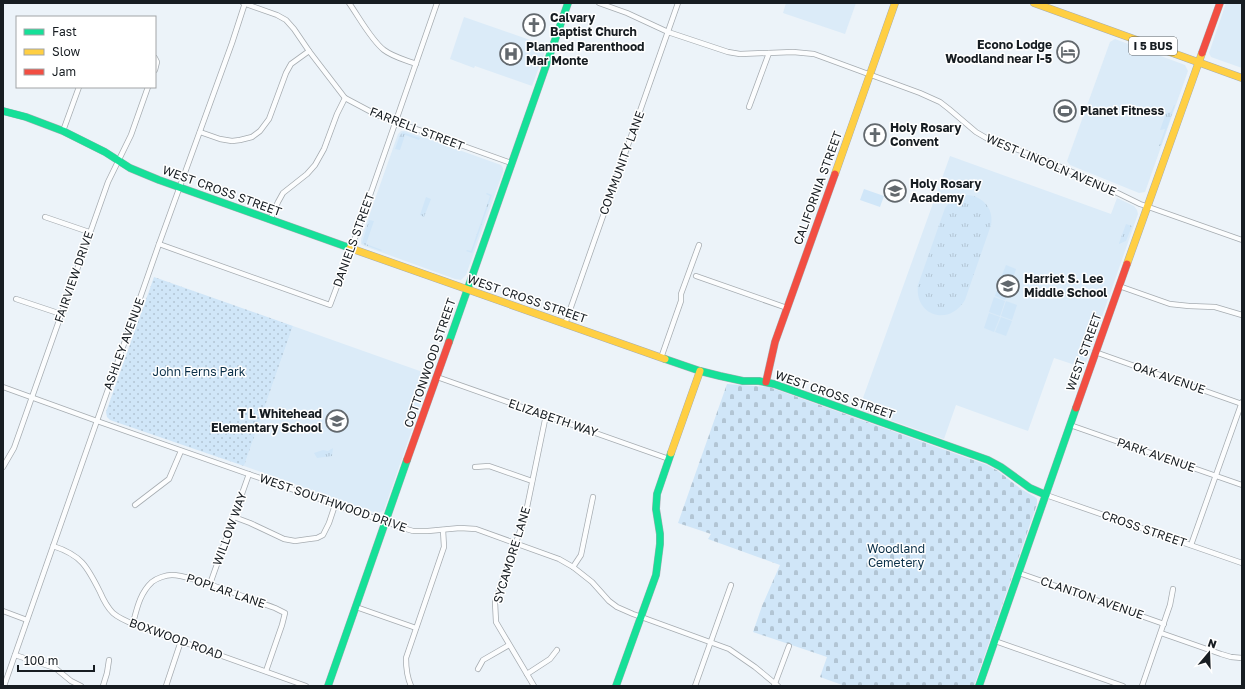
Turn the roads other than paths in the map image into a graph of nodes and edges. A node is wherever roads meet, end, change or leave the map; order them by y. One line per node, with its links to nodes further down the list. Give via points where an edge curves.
1 (244, 3): 11 (street, FARRELL STREET, via 286,20); 24 (street, ASHLEY AVENUE)
2 (437, 3): 14 (street, DANIELS STREET)
3 (568, 3): 26 (street, COTTONWOOD STREET)
4 (599, 3): 10 (street, WEST LINCOLN AVENUE)
5 (678, 3): 10 (street, COMMUNITY LANE)
6 (895, 3): 15 (street, CALIFORNIA STREET)
7 (1034, 3): 13 (street, I 5 BUS)
8 (1220, 3): 13 (street, WEST STREET)
9 (352, 4): 14 (street, via 373,38 384,50)
10 (668, 32): 12 (street, WEST LINCOLN AVENUE, via 728,52); 43 (street, COMMUNITY LANE)
11 (309, 51): 19 (street, FARRELL STREET); 24 (street, via 291,64 269,119 252,137 232,141)
12 (769, 53): 15 (street, WEST LINCOLN AVENUE, via 814,54); 20 (street)
13 (1198, 62): 16 (street, I 5 BUS); 28 (street, WEST STREET)
14 (416, 64): 22 (street, DANIELS STREET)
15 (870, 75): 28 (street, WEST LINCOLN AVENUE, via 934,99 988,139 1035,156); 40 (street, CALIFORNIA STREET)
16 (1242, 78)
17 (79, 88): 23 (street)
18 (148, 88): 25 (street, FAIRVIEW DRIVE)
19 (345, 98): 22 (street, FARRELL STREET); 30 (street, via 315,165 283,193)
20 (749, 107)
21 (3, 111): 23 (street, WEST CROSS STREET)
22 (396, 122): 26 (street, FARRELL STREET); 35 (street, DANIELS STREET)
23 (63, 131): 25 (street, WEST CROSS STREET)
24 (200, 132): 27 (street, ASHLEY AVENUE)
25 (119, 161): 27 (street, WEST CROSS STREET, via 138,172); 31 (street, FAIRVIEW DRIVE)
26 (511, 163): 38 (street, COTTONWOOD STREET)
27 (180, 188): 30 (street, WEST CROSS STREET); 33 (street, ASHLEY AVENUE)
28 (1147, 206): 32 (street, WEST LINCOLN AVENUE); 37 (street, WEST STREET)
29 (45, 217): 31 (street)
30 (270, 220): 35 (street, WEST CROSS STREET)
31 (89, 232): 41 (street, FAIRVIEW DRIVE)
32 (1242, 240)
33 (159, 244): 35 (street, DANIELS STREET, via 330,305); 53 (street, ASHLEY AVENUE)
34 (699, 245): 45 (street)
35 (351, 248): 38 (street, WEST CROSS STREET)
36 (696, 276): 40 (street)
37 (1119, 286): 42 (street, via 1170,304 1215,307); 44 (street, WEST STREET)
38 (467, 289): 43 (street, WEST CROSS STREET); 47 (street, COTTONWOOD STREET)
39 (16, 300): 41 (street)
40 (788, 308): 48 (street, CALIFORNIA STREET, via 772,353)
41 (62, 314): 50 (street, FAIRVIEW DRIVE)
42 (1242, 316)
43 (565, 324): 45 (street, WEST CROSS STREET)
44 (1095, 352): 51 (street, OAK AVENUE); 54 (street, WEST STREET)
45 (661, 358): 46 (street, WEST CROSS STREET)
46 (700, 371): 48 (street, WEST CROSS STREET, via 743,381); 56 (street)
47 (437, 377): 52 (street, ELIZABETH WAY); 68 (street, COTTONWOOD STREET)
48 (766, 382): 63 (street, WEST CROSS STREET, via 988,460 1030,488)
49 (3, 387): 50 (street, WEST SOUTHWOOD DRIVE)
50 (32, 398): 53 (street, WEST SOUTHWOOD DRIVE); 57 (street, FAIRVIEW DRIVE, via 14,448)
51 (1242, 403): 60 (street)
52 (546, 415): 56 (street, ELIZABETH WAY); 61 (street, SYCAMORE LANE)
53 (97, 421): 55 (street, WEST SOUTHWOOD DRIVE); 72 (street, ASHLEY AVENUE)
54 (1070, 424): 60 (street, PARK AVENUE); 63 (street, WEST STREET)
55 (181, 451): 59 (street, WEST SOUTHWOOD DRIVE); 66 (street, via 169,479)
56 (669, 458): 81 (street, via 656,499 660,536 658,566)
57 (3, 467)
58 (475, 467): 61 (street, via 489,466)
59 (250, 474): 65 (street, WEST SOUTHWOOD DRIVE); 67 (street, WILLOW WAY)
60 (1216, 476): 62 (street, PARK AVENUE); 71 (street)
61 (532, 481): 70 (street, SYCAMORE LANE, via 525,517)
62 (1242, 485)
63 (1046, 494): 71 (street, CROSS STREET); 75 (street, WEST STREET)
64 (593, 497): 74 (street, via 581,555)
65 (335, 504): 67 (street, via 323,534 318,538 295,541 284,539); 68 (street, WEST SOUTHWOOD DRIVE)
66 (135, 505)
67 (234, 517): 76 (street, WILLOW WAY)
68 (386, 522): 69 (street, WEST SOUTHWOOD DRIVE, via 412,531); 79 (street, COTTONWOOD STREET)
69 (443, 530): 70 (street, WEST SOUTHWOOD DRIVE, via 468,528); 85 (street, via 444,547)
70 (516, 543): 74 (street, WEST SOUTHWOOD DRIVE); 90 (street, SYCAMORE LANE, via 495,602 496,622)
71 (1191, 545): 73 (street, CROSS STREET)
72 (52, 546): 82 (street, ASHLEY AVENUE); 83 (street, BOXWOOD ROAD, via 69,552 82,562 91,573 108,607 118,617)
73 (1242, 563)
74 (573, 567): 81 (street, WEST SOUTHWOOD DRIVE, via 617,607)
75 (1019, 573): 84 (street, CLANTON AVENUE); 88 (street, WEST STREET)
76 (210, 584): 83 (street, POPLAR LANE, via 171,575 154,581 142,594); 97 (street, POPLAR LANE, via 285,613)
77 (731, 585): 89 (street)
78 (1173, 590): 84 (street)
79 (356, 607): 85 (street); 105 (street, COTTONWOOD STREET)
80 (3, 611): 82 (street)
81 (641, 617): 89 (street, WEST SOUTHWOOD DRIVE); 108 (street)
82 (27, 620): 93 (street, ASHLEY AVENUE)
83 (133, 623): 87 (street, BOXWOOD ROAD)
84 (1164, 624): 86 (street)
85 (416, 628): 106 (street, via 406,658)
86 (1161, 633): 94 (street, via 1221,654); 112 (street)
87 (181, 641): 97 (street, BOXWOOD ROAD); 103 (street)
88 (995, 641): 110 (street, WEST STREET); 111 (street)
89 (711, 642): 99 (street, WEST SOUTHWOOD DRIVE, via 740,656); 109 (street)
90 (509, 645): 96 (street, via 483,660); 98 (street, SYCAMORE LANE)
91 (788, 646): 99 (street)
92 (557, 650): 98 (street, via 550,659)
93 (16, 654): 100 (street, ASHLEY AVENUE); 101 (street, via 55,668)
94 (1242, 658)
95 (109, 660): 102 (street)
96 (478, 669)
97 (266, 671): 104 (street, BOXWOOD ROAD)
98 (527, 674): 107 (street, SYCAMORE LANE)
99 (776, 685)
100 (4, 686)
101 (81, 686)
102 (103, 686)
103 (166, 686)
104 (306, 686)
105 (328, 686)
106 (411, 686)
107 (534, 686)
108 (616, 686)
109 (695, 686)
110 (979, 686)
111 (1123, 686)
112 (1142, 686)

